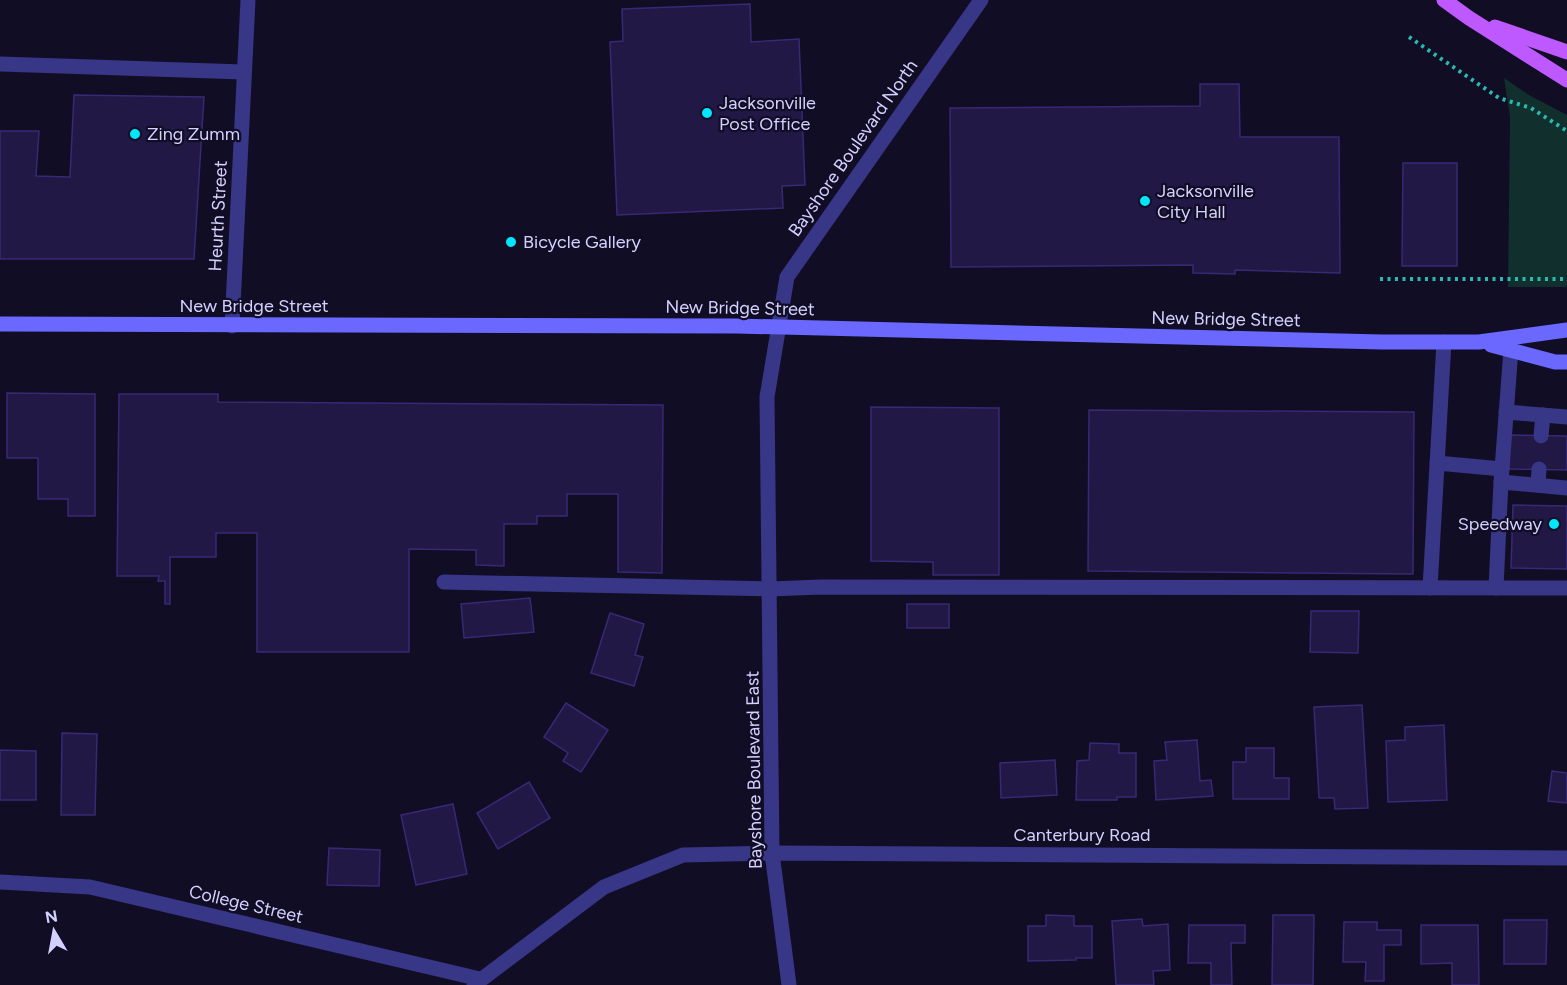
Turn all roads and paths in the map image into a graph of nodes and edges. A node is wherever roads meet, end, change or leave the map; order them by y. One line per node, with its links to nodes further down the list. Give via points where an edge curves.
1 (248, 0): 8 (street, Heurth Street)
2 (981, 0): 15 (street, Bayshore Boulevard North, via 787,277)
3 (1444, 0): 4 (main road)
4 (1469, 18): 6 (main road); 9 (main road)
5 (1409, 37): 10 (path, via 1499,98 1531,108)
6 (1567, 52)
7 (0, 64): 8 (street)
8 (244, 72): 14 (street, Heurth Street)
9 (1567, 80)
10 (1567, 130)
11 (1380, 279): 12 (path)
12 (1567, 279)
13 (0, 324): 14 (main road, New Bridge Street)
14 (232, 326): 15 (main road, New Bridge Street)
15 (778, 327): 17 (main road, New Bridge Street); 34 (street, Bayshore Boulevard North, via 767,397)
16 (1567, 330): 18 (main road, New Bridge Street)
17 (1444, 342): 18 (main road, New Bridge Street); 25 (street)
18 (1479, 342): 19 (main road, New Bridge Street)
19 (1511, 349): 20 (main road, New Bridge Street); 21 (street)
20 (1567, 362)
21 (1506, 412): 22 (street); 27 (street)
22 (1543, 415): 23 (street); 24 (street)
23 (1567, 417)
24 (1541, 436)
25 (1437, 463): 27 (street); 31 (street)
26 (1539, 469): 28 (street)
27 (1502, 476): 28 (street); 32 (street)
28 (1538, 485): 29 (street)
29 (1567, 488)
30 (444, 582): 34 (street)
31 (1430, 588): 32 (street); 34 (street)
32 (1496, 588): 33 (street)
33 (1567, 588)
34 (770, 589): 35 (street, Bayshore Boulevard East)
35 (772, 853): 36 (street, Canterbury Road); 38 (street, Canterbury Road, via 683,855 604,887); 39 (street, Bayshore Boulevard East)
36 (1567, 858)
37 (0, 882): 38 (street, College Street, via 90,887)
38 (477, 982)
39 (789, 985)

